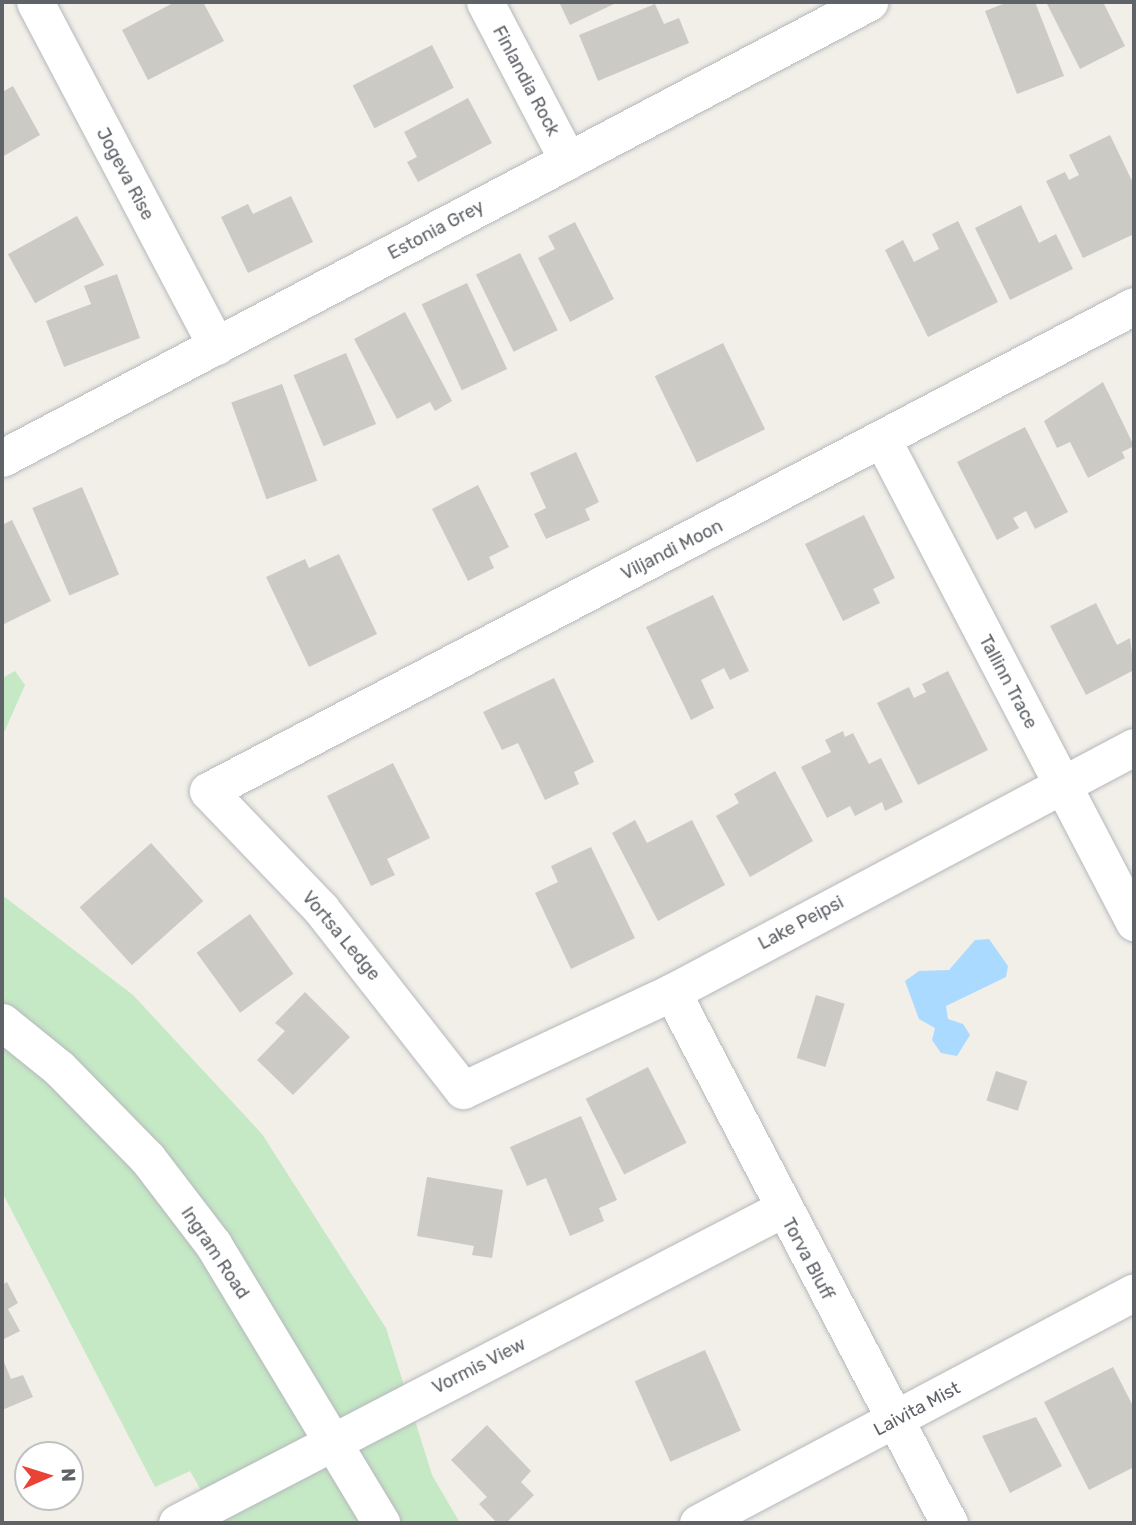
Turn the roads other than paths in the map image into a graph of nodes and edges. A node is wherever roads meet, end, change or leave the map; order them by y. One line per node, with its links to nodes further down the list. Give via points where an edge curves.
1 (35, 2): 6 (street, Jogeva Rise)
2 (485, 2): 4 (street, Finlandia Rock)
3 (869, 2): 4 (street, Estonia Grey)
4 (568, 160): 6 (street, Estonia Grey)
5 (1134, 306): 7 (street, Viljandi Moon)
6 (216, 346): 8 (street, Estonia Grey)
7 (883, 441): 10 (street, Tallinn Trace); 11 (street, Viljandi Moon)
8 (2, 458)
9 (1134, 747): 10 (street, Lake Peipsi)
10 (1062, 785): 12 (street, Tallinn Trace); 13 (street, Lake Peipsi)
11 (208, 791): 15 (street, Vortsa Ledge, via 321,909)
12 (1134, 922)
13 (672, 992): 15 (street, Lake Peipsi); 16 (street, Torva Bluff)
14 (2, 1022): 19 (street, Ingram Road, via 59,1068 148,1159 212,1244)
15 (463, 1090)
16 (782, 1209): 18 (street, Torva Bluff); 19 (street, Vormis View)
17 (1134, 1292): 18 (street, Laivita Mist)
18 (895, 1422): 22 (street, Laivita Mist); 23 (street, Torva Bluff)
19 (333, 1441): 20 (street, Vormis View); 21 (street, Ingram Road)
20 (177, 1523)
21 (381, 1523)
22 (698, 1523)
23 (949, 1523)

